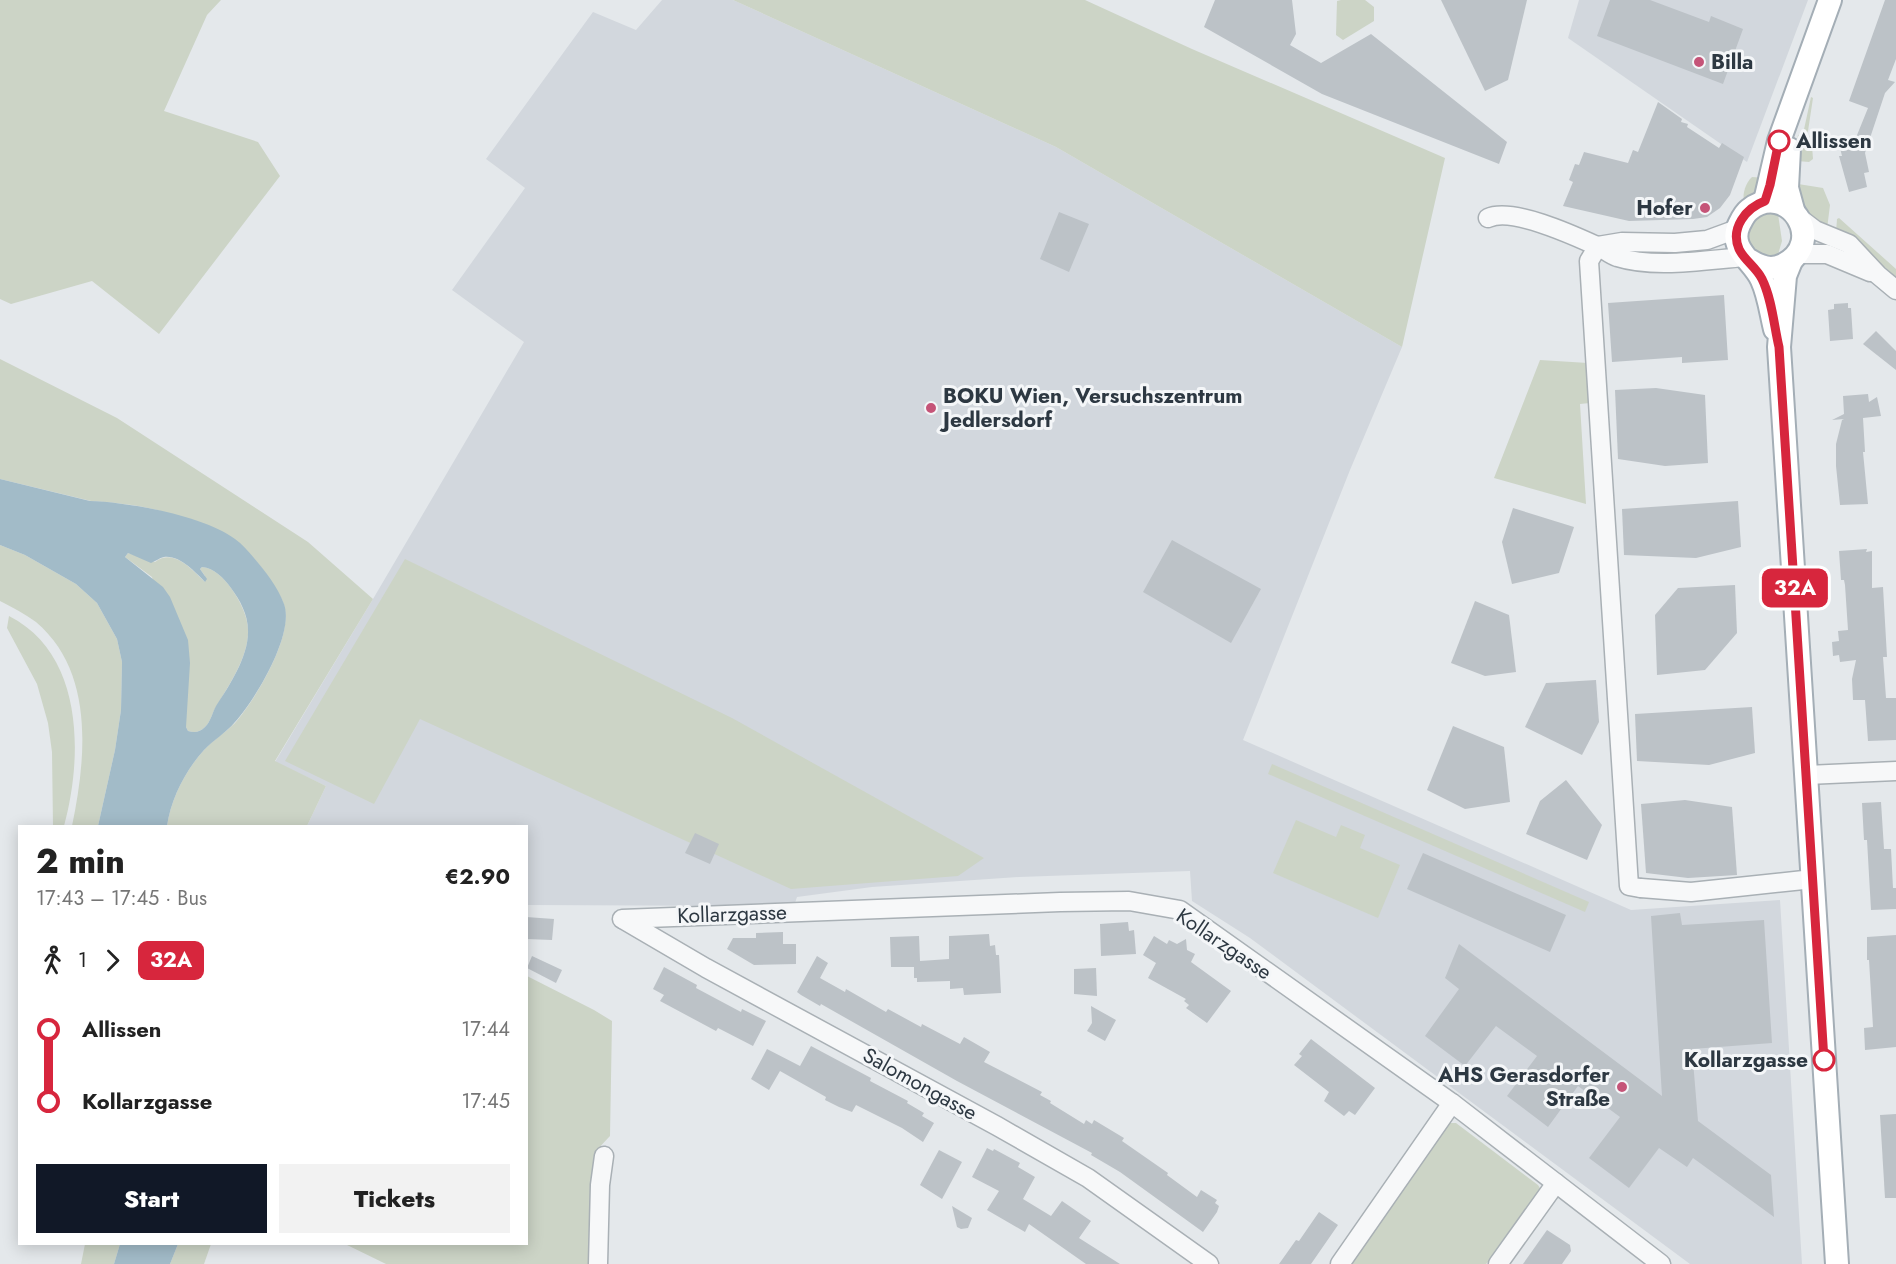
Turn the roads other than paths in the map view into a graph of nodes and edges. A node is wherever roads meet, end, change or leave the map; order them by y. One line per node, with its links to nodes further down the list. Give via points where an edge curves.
1 (1830, 0): 2 (main road)
2 (1794, 100): 3 (main road, via 1779,141); 4 (main road, via 1787,188)
3 (1765, 201): 4 (main road, via 1781,203); 6 (main road, via 1744,214)
4 (1796, 213): 8 (main road, via 1803,237); 10 (street, via 1815,230 1849,244)
5 (1488, 218): 7 (street, via 1496,214 1517,217)
6 (1737, 229): 7 (street, via 1707,240); 9 (main road, via 1739,249)
7 (1598, 246): 9 (street, via 1615,257 1646,263); 15 (street, via 1589,261 1629,886 1691,892)
8 (1794, 257): 9 (main road, via 1770,268); 10 (street, via 1827,254); 12 (main road, via 1785,276)
9 (1747, 259): 12 (main road, via 1762,279)
10 (1878, 274): 11 (street)
11 (1896, 290)
12 (1779, 347): 14 (main road)
13 (1896, 771): 14 (street)
14 (1807, 775): 15 (main road)
15 (1813, 879): 25 (main road)
16 (622, 919): 17 (street, Kollarzgasse, via 1060,902 1129,901 1180,910); 21 (street, Salomongasse, via 1088,1178)
17 (1452, 1103): 19 (street, Kollarzgasse); 22 (street)
18 (604, 1156): 20 (street)
19 (1556, 1183): 23 (street); 24 (street, Kollarzgasse)
20 (599, 1263)
21 (1209, 1264)
22 (1340, 1264)
23 (1498, 1264)
24 (1661, 1264)
25 (1837, 1264)

